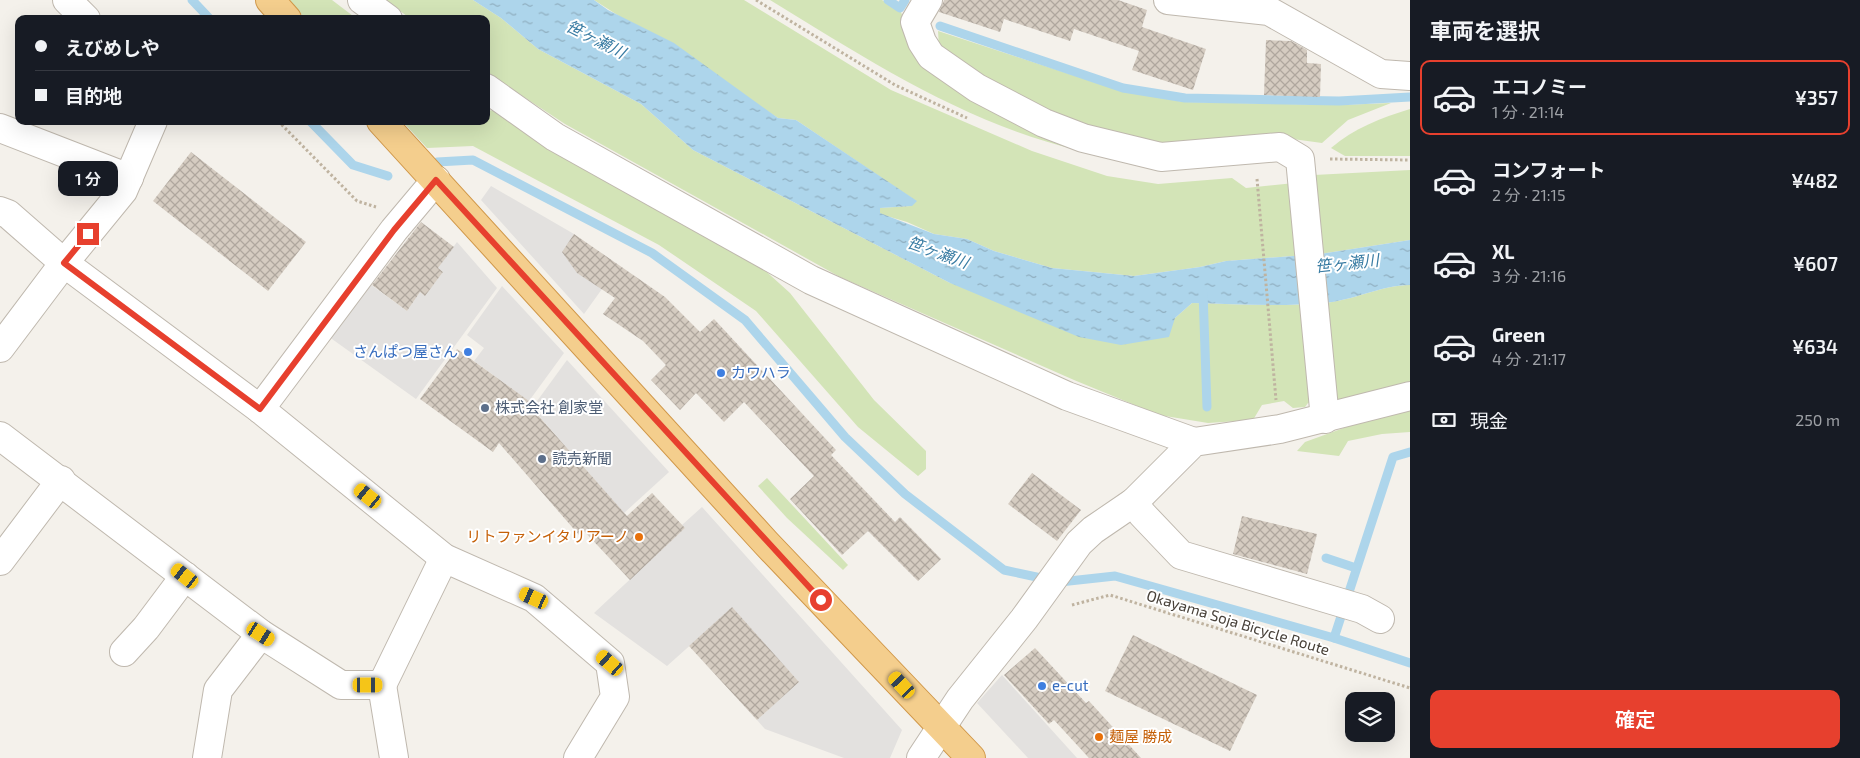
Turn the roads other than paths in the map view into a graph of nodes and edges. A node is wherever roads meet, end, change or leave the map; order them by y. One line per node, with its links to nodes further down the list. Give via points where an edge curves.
1 (66, 0): 6 (street)
2 (270, 0): 7 (highway)
3 (362, 0): 8 (street)
4 (1168, 0): 9 (street, via 1269,11 1380,74)
5 (921, 2): 21 (street, via 915,22 931,56 977,88 1044,123 1083,138 1161,157 1280,146 1301,167)
6 (82, 15)
7 (284, 15)
8 (383, 15)
9 (1410, 76)
10 (490, 91): 23 (street, via 555,137 811,280 1067,396)
11 (152, 125): 14 (street)
12 (386, 125): 15 (highway)
13 (0, 128): 14 (street)
14 (129, 178): 17 (street, via 123,190)
15 (436, 180): 20 (street); 33 (highway, via 760,536)
16 (0, 211): 17 (street, via 8,214)
17 (64, 263): 18 (street); 20 (street)
18 (1, 344)
19 (1410, 396): 21 (street)
20 (260, 409): 26 (street)
21 (1324, 411): 23 (street, via 1280,429)
22 (0, 436): 24 (street)
23 (1194, 442): 25 (street)
24 (61, 480): 27 (street); 28 (street)
25 (1134, 502): 29 (street, via 1181,555); 33 (street, via 1079,543)
26 (444, 558): 32 (street); 36 (street, via 534,598 610,663 615,697)
27 (0, 561)
28 (185, 576): 30 (street); 31 (street)
29 (1371, 614)
30 (261, 634): 32 (street, via 341,685); 34 (street, via 218,690)
31 (124, 652)
32 (382, 685): 35 (street)
33 (941, 727): 37 (street); 38 (highway)
34 (207, 758)
35 (394, 758)
36 (578, 758)
37 (921, 758)
38 (971, 758)

